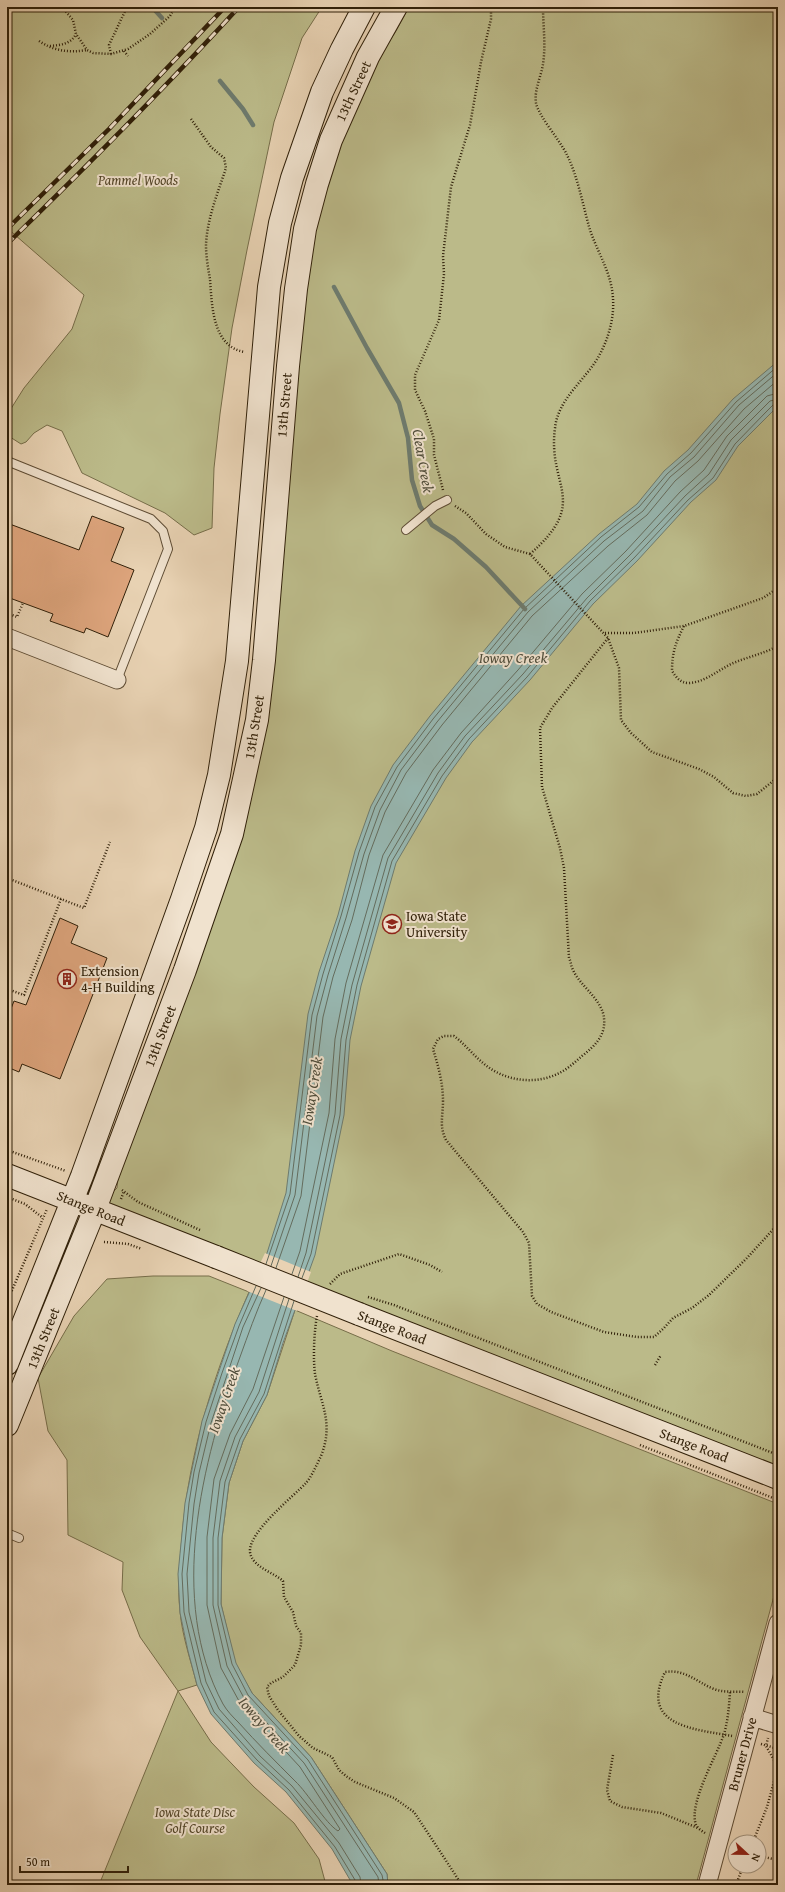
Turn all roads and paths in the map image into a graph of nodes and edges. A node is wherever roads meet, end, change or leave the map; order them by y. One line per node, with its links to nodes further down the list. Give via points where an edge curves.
1 (62, 7): 8 (path, via 73,20)
2 (127, 7): 13 (path, via 109,45)
3 (175, 7): 12 (path, via 170,16 155,29)
4 (364, 7): 46 (main road, 13th Street, via 320,99 292,178 280,224 270,287 237,661 219,774 206,828)
5 (396, 7): 47 (main road, 13th Street, via 365,64 331,140 305,229 288,366 265,652 257,720 232,834 185,970)
6 (492, 7): 20 (path, via 492,19 481,62 470,125 451,187 439,320 415,375 415,390 431,428 434,455)
7 (543, 7): 22 (path, via 543,63 536,92 536,104 567,155 591,232 606,266 613,311 609,333 600,354 560,409 555,426 554,444 564,496 563,511 558,523 543,543)
8 (76, 34): 10 (path, via 73,40 66,44); 11 (path)
9 (39, 41): 10 (path)
10 (48, 47): 11 (path, via 72,53)
11 (86, 50): 13 (path)
12 (124, 51): 13 (path); 14 (path)
13 (112, 54)
14 (128, 56)
15 (191, 119): 17 (path, via 211,148 224,158 226,163 212,210 206,245 214,316 222,337 236,350)
16 (246, 345): 17 (path)
17 (246, 352): 18 (path)
18 (245, 359)
19 (7, 461): 31 (lane, via 151,519 163,531 168,549)
20 (447, 500): 21 (lane, via 435,506); 22 (path, via 505,547)
21 (406, 530)
22 (530, 554): 27 (path)
23 (778, 588): 26 (path, via 763,598)
24 (23, 603): 25 (path, via 17,617)
25 (7, 613)
26 (684, 626): 27 (path, via 634,633); 30 (path, via 673,649 672,661 672,671 682,682 704,680 733,663)
27 (604, 633): 29 (path)
28 (7, 637): 31 (street)
29 (608, 638): 32 (path, via 619,668 621,720 631,734 652,752 699,769 714,777 733,793 746,796 757,794); 50 (path, via 552,708 540,728 542,787 564,868 570,958 573,970 604,1016 604,1027 598,1041 564,1071 551,1077 529,1080 506,1077 493,1070 454,1036 438,1039 433,1049 442,1088 441,1130 446,1140 523,1232 528,1243 532,1296 537,1304 604,1332 654,1337 673,1318 706,1298)
30 (778, 646)
31 (118, 680)
32 (778, 777)
33 (110, 842): 35 (path, via 84,908)
34 (7, 878): 35 (path)
35 (61, 899): 36 (path, via 24,995)
36 (7, 989)
37 (7, 1150): 39 (path)
38 (69, 1167): 39 (path)
39 (65, 1170): 40 (path)
40 (71, 1172)
41 (7, 1175): 46 (main road, Stange Road)
42 (117, 1188): 43 (path)
43 (124, 1191): 45 (path); 51 (path, via 138,1202)
44 (7, 1197): 49 (path, via 25,1204)
45 (121, 1199)
46 (72, 1200): 47 (main road, Stange Road); 60 (main road, 13th Street)
47 (96, 1209): 57 (main road, Stange Road, bridge, via 216,1256); 62 (main road, 13th Street)
48 (46, 1210): 49 (path)
49 (42, 1218): 56 (path)
50 (778, 1224)
51 (202, 1230)
52 (104, 1242): 53 (path, via 128,1244)
53 (143, 1249)
54 (442, 1272): 55 (path, via 430,1264 399,1254 340,1274)
55 (328, 1287)
56 (7, 1302)
57 (362, 1305): 63 (path, via 394,1305); 64 (main road, Stange Road)
58 (317, 1315): 85 (path, via 315,1372 327,1417 327,1438 308,1482 272,1515 250,1551 253,1561 283,1582 284,1597 301,1633 301,1645 294,1665 284,1677 267,1687 269,1696 299,1736 313,1748 332,1757 339,1770 346,1776 394,1798 414,1812)
59 (661, 1355): 61 (path)
60 (7, 1364)
61 (655, 1365)
62 (7, 1425)
63 (778, 1455)
64 (778, 1478)
65 (7, 1533): 66 (lane)
66 (19, 1538)
67 (778, 1623): 72 (street, Bruner Drive)
68 (778, 1689): 71 (path)
69 (730, 1692): 70 (path); 74 (path); 74 (path, via 716,1690 674,1670 665,1672 659,1684 658,1700 662,1713 677,1724)
70 (748, 1692)
71 (777, 1699): 73 (path)
72 (752, 1717): 73 (street); 86 (street, Bruner Drive)
73 (774, 1723): 76 (path)
74 (724, 1735): 75 (path); 79 (path, via 699,1793 696,1823)
75 (735, 1737)
76 (766, 1746): 77 (path); 80 (path, via 778,1767)
77 (778, 1749)
78 (613, 1755): 79 (path, via 607,1790 610,1801 622,1807 661,1812)
79 (698, 1828): 81 (path)
80 (756, 1834)
81 (709, 1835)
82 (767, 1858): 83 (path)
83 (778, 1860)
84 (740, 1874): 87 (path)
85 (462, 1885)
86 (707, 1885)
87 (736, 1885)

